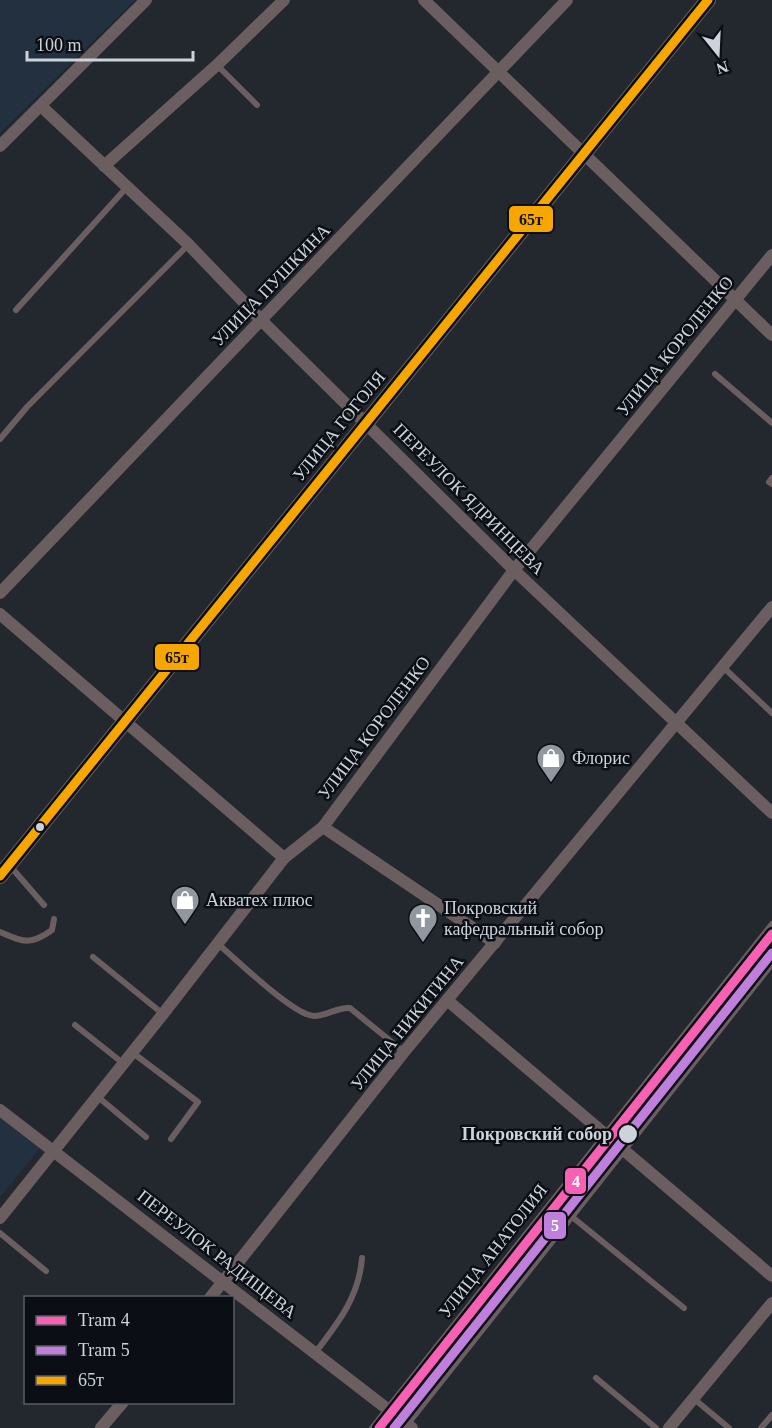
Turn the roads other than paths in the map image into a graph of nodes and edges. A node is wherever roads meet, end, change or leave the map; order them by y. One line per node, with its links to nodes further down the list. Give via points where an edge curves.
1 (146, 0): 9 (street)
2 (284, 0): 6 (street)
3 (424, 0): 7 (street)
4 (567, 0): 7 (street, УЛИЦА ПУШКИНА)
5 (708, 0): 11 (street, УЛИЦА ГОГОЛЯ)
6 (217, 65): 8 (lane); 12 (street)
7 (498, 72): 11 (street); 18 (street, УЛИЦА ПУШКИНА)
8 (257, 105)
9 (42, 106): 10 (street); 12 (street, ПЕРЕУЛОК ЯДРИНЦЕВА)
10 (0, 146)
11 (582, 152): 16 (street); 21 (street, УЛИЦА ГОГОЛЯ)
12 (104, 166): 13 (street, ПЕРЕУЛОК ЯДРИНЦЕВА)
13 (127, 186): 14 (street, ПЕРЕУЛОК ЯДРИНЦЕВА); 17 (lane)
14 (188, 244): 18 (street, ПЕРЕУЛОК ЯДРИНЦЕВА); 23 (lane)
15 (772, 255): 16 (street, УЛИЦА КОРОЛЕНКО)
16 (735, 301): 19 (street); 26 (street, УЛИЦА КОРОЛЕНКО)
17 (16, 310)
18 (262, 321): 21 (street, ПЕРЕУЛОК ЯДРИНЦЕВА); 27 (street, УЛИЦА ПУШКИНА)
19 (772, 335)
20 (715, 374): 22 (lane)
21 (367, 422): 26 (street, ПЕРЕУЛОК ЯДРИНЦЕВА); 32 (street, УЛИЦА ГОГОЛЯ)
22 (772, 423)
23 (0, 439)
24 (772, 478): 25 (lane)
25 (772, 484)
26 (514, 570): 33 (street, ПЕРЕУЛОК ЯДРИНЦЕВА); 35 (street, УЛИЦА КОРОЛЕНКО)
27 (0, 593)
28 (772, 607): 30 (street, УЛИЦА НИКИТИНА)
29 (0, 614): 32 (street)
30 (723, 667): 31 (lane); 33 (street, УЛИЦА НИКИТИНА)
31 (772, 713)
32 (124, 723): 36 (street); 37 (street, УЛИЦА ГОГОЛЯ)
33 (676, 724): 34 (street, ПЕРЕУЛОК ЯДРИНЦЕВА); 43 (street, УЛИЦА НИКИТИНА)
34 (772, 813)
35 (323, 827): 36 (street, УЛИЦА КОРОЛЕНКО); 43 (street)
36 (284, 858): 42 (street, УЛИЦА КОРОЛЕНКО)
37 (5, 870): 38 (lane)
38 (44, 905)
39 (54, 919): 41 (lane, via 51,930 39,939 23,942)
40 (772, 924): 54 (lane, УЛИЦА АНАТОЛИЯ)
41 (0, 932)
42 (218, 943): 47 (street, УЛИЦА КОРОЛЕНКО); 49 (lane, via 293,1008 314,1016 340,1007 350,1008)
43 (495, 943): 46 (street, УЛИЦА НИКИТИНА)
44 (93, 957): 47 (lane)
45 (772, 964): 57 (lane)
46 (447, 1000): 49 (street, УЛИЦА НИКИТИНА); 54 (street)
47 (163, 1014): 50 (street, УЛИЦА КОРОЛЕНКО)
48 (75, 1025): 51 (lane)
49 (405, 1052): 65 (street, УЛИЦА НИКИТИНА)
50 (133, 1053): 51 (street, УЛИЦА КОРОЛЕНКО); 56 (lane, via 198,1102)
51 (124, 1064): 52 (street, УЛИЦА КОРОЛЕНКО)
52 (98, 1097): 55 (lane); 58 (street, УЛИЦА КОРОЛЕНКО)
53 (0, 1110): 58 (street, ПЕРЕУЛОК РАДИЩЕВА)
54 (605, 1133): 57 (street); 73 (lane, УЛИЦА АНАТОЛИЯ)
55 (146, 1137)
56 (171, 1139)
57 (624, 1149): 59 (lane); 64 (street)
58 (54, 1152): 60 (street, УЛИЦА КОРОЛЕНКО); 65 (street, ПЕРЕУЛОК РАДИЩЕВА)
59 (571, 1216): 68 (lane); 75 (lane)
60 (0, 1218)
61 (0, 1233): 63 (lane)
62 (362, 1258): 69 (lane, via 361,1277 348,1310)
63 (46, 1271)
64 (772, 1276)
65 (223, 1282): 66 (street, УЛИЦА НИКИТИНА); 69 (street, ПЕРЕУЛОК РАДИЩЕВА)
66 (212, 1296)
67 (772, 1304): 71 (street)
68 (684, 1308)
69 (315, 1353): 73 (street, ПЕРЕУЛОК РАДИЩЕВА)
70 (596, 1378): 78 (lane)
71 (693, 1398): 79 (street); 80 (lane)
72 (121, 1404): 76 (street)
73 (387, 1409): 75 (street, ПЕРЕУЛОК РАДИЩЕВА); 77 (lane, УЛИЦА АНАТОЛИЯ)
74 (772, 1415): 81 (lane)
75 (408, 1427)
76 (102, 1428)
77 (372, 1428)
78 (656, 1428)
79 (669, 1428)
80 (729, 1428)
81 (761, 1428)

